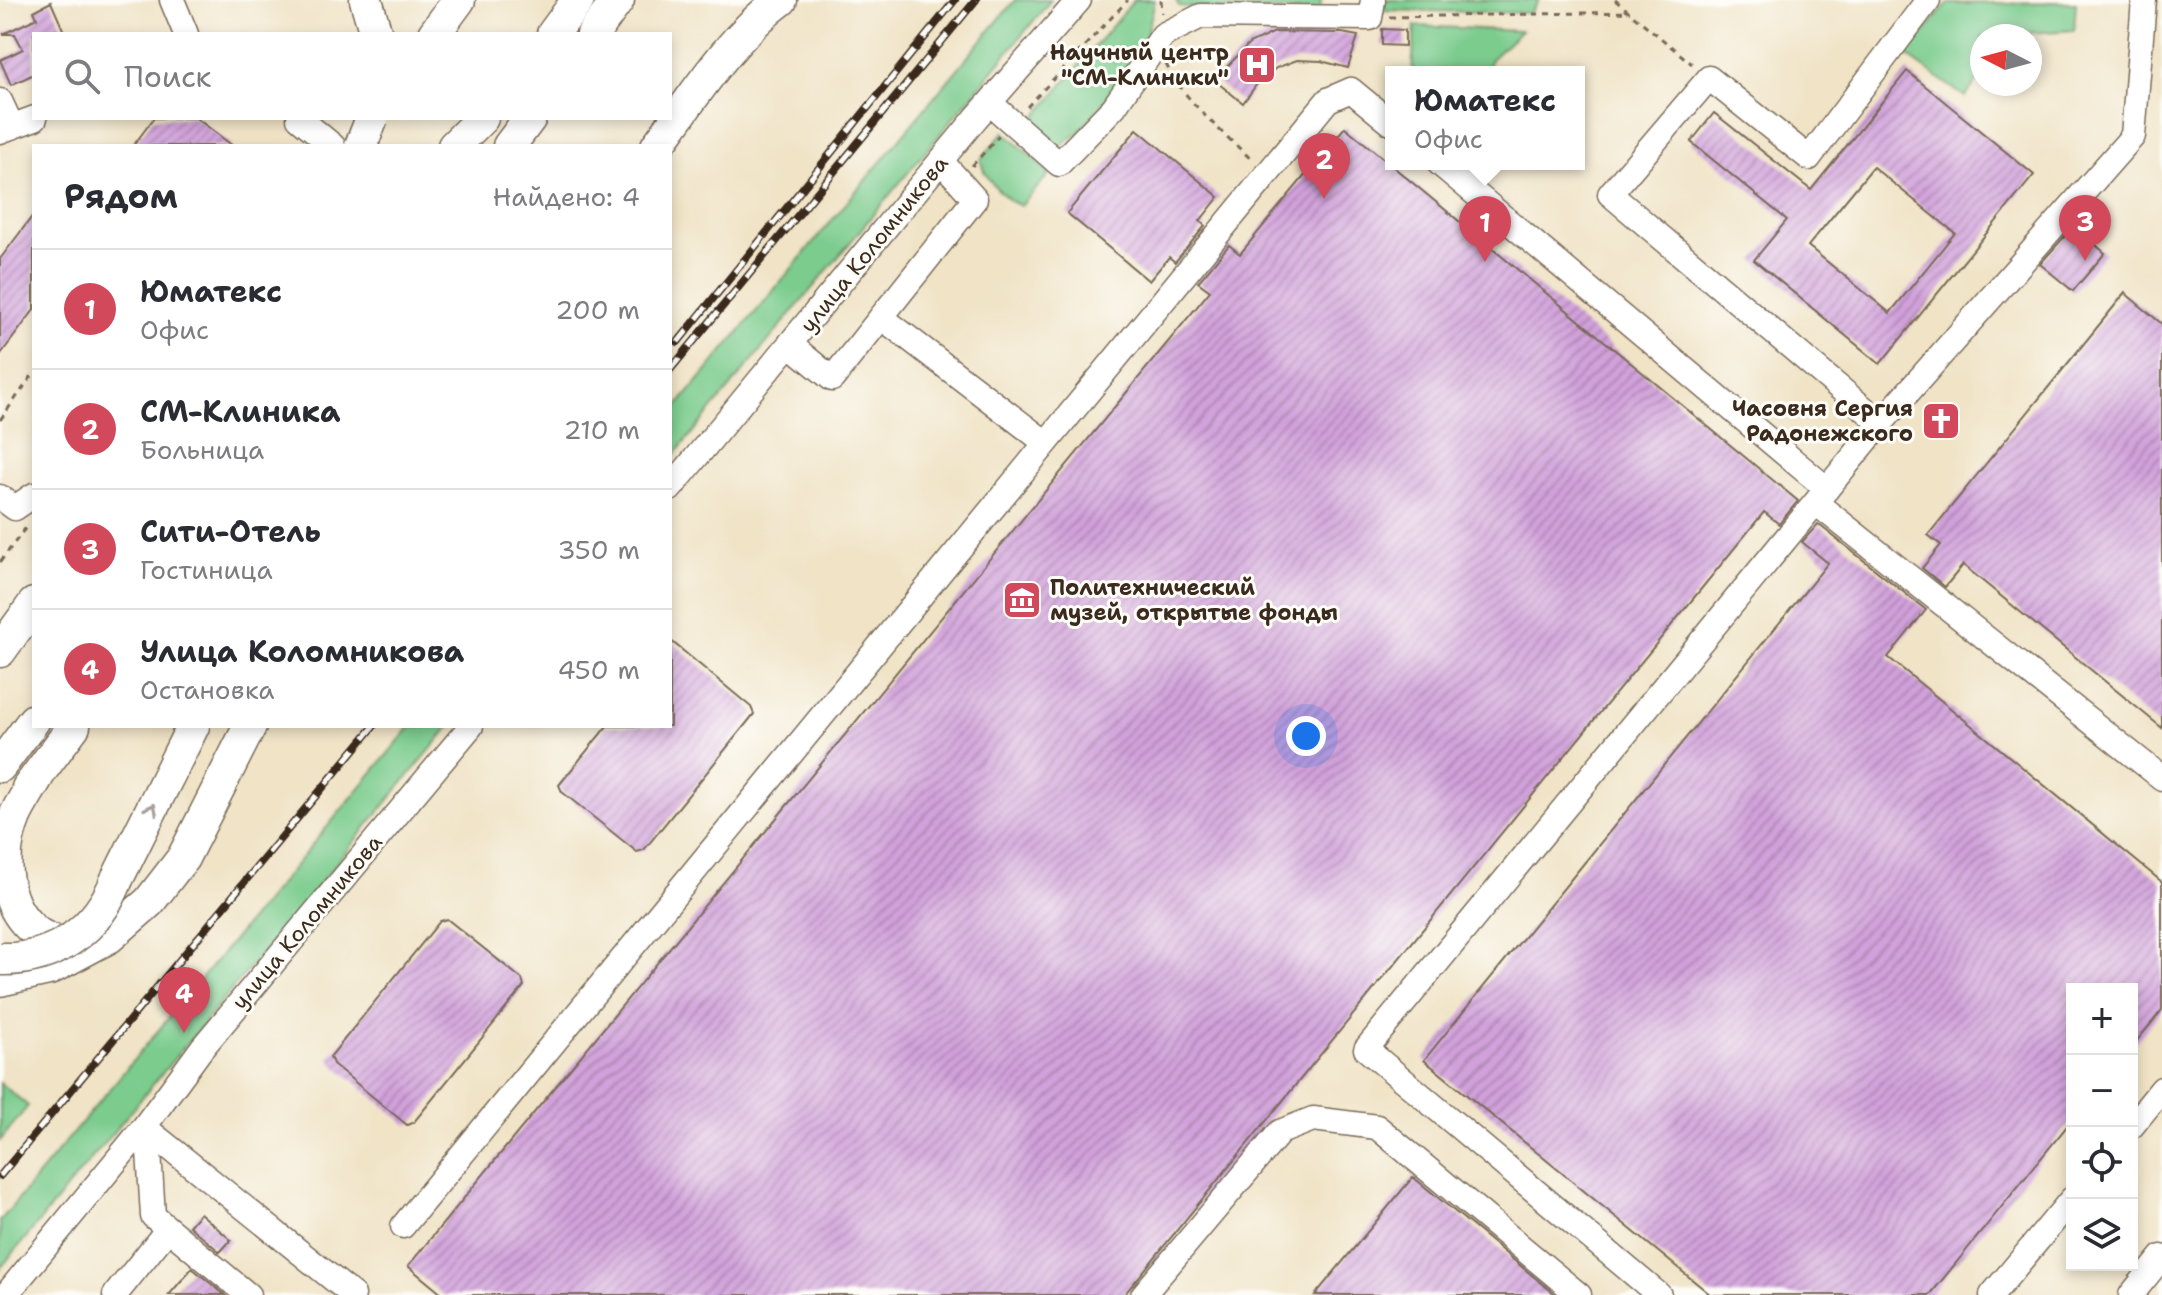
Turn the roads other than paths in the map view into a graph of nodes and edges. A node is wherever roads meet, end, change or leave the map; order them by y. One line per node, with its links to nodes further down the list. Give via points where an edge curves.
1 (172, 0): 12 (street)
2 (366, 0): 13 (main road)
3 (459, 0): 14 (main road)
4 (578, 0): 15 (main road)
5 (618, 0): 16 (main road)
6 (756, 0): 19 (main road)
7 (781, 0): 37 (main road, via 731,48)
8 (1079, 0): 18 (street, улица Коломникова)
9 (1928, 0): 42 (street, via 1809,158 1709,78 1610,194)
10 (2144, 0): 42 (street, via 2133,136)
11 (1371, 9): 18 (street, via 1201,16 1163,35 1114,107 1059,164)
12 (185, 32)
13 (375, 32)
14 (435, 32)
15 (554, 32)
16 (594, 32)
17 (0, 101): 29 (street)
18 (990, 103): 38 (street, улица Коломникова)
19 (672, 108)
20 (1385, 118): 43 (street, via 1351,90 1328,100)
21 (32, 119): 29 (street)
22 (301, 120): 30 (street)
23 (370, 120): 31 (main road)
24 (371, 120): 32 (main road, bridge)
25 (480, 120): 33 (main road)
26 (488, 120): 34 (main road)
27 (528, 120): 35 (main road)
28 (662, 120): 36 (main road)
29 (6, 129)
30 (331, 144)
31 (352, 144)
32 (362, 144)
33 (456, 144)
34 (470, 144)
35 (510, 144)
36 (644, 144)
37 (659, 144)
38 (941, 161): 40 (street, via 975,199); 41 (street, улица Коломникова)
39 (1447, 170): 45 (street)
40 (881, 317): 41 (street, via 832,379); 43 (street)
41 (791, 345): 44 (street, улица Коломникова)
42 (1881, 423): 45 (street)
43 (1046, 443): 66 (street)
44 (672, 487)
45 (1821, 496): 57 (street); 75 (street, via 1366,1049)
46 (0, 497): 47 (street, via 15,508)
47 (32, 507)
48 (32, 607): 49 (main road)
49 (0, 651)
50 (32, 723): 55 (main road)
51 (73, 728): 56 (main road)
52 (192, 728): 60 (main road, one-way to 52, bridge, via 41,955 70,941 94,920 112,894)
53 (249, 728): 59 (main road, via 183,858 149,902)
54 (469, 728): 64 (street, улица Коломникова, via 202,1048)
55 (0, 766)
56 (40, 772): 58 (main road); 59 (main road, via 15,817 5,855 11,900 21,918 48,940 70,944)
57 (2162, 778)
58 (0, 825)
59 (109, 937): 61 (main road, via 49,969)
60 (0, 959)
61 (0, 980)
62 (2162, 1089): 63 (street)
63 (2138, 1119)
64 (144, 1127): 67 (street, via 153,1216); 69 (street, улица Коломникова); 72 (street)
65 (2066, 1206): 76 (street)
66 (403, 1226)
67 (168, 1229): 70 (street); 71 (street)
68 (2162, 1257): 77 (street)
69 (6, 1295)
70 (115, 1295)
71 (248, 1295)
72 (353, 1295)
73 (1143, 1295): 74 (street, via 1280,1132 1313,1119 1377,1127)
74 (1579, 1295)
75 (1659, 1295)
76 (1992, 1295)
77 (2131, 1295)

